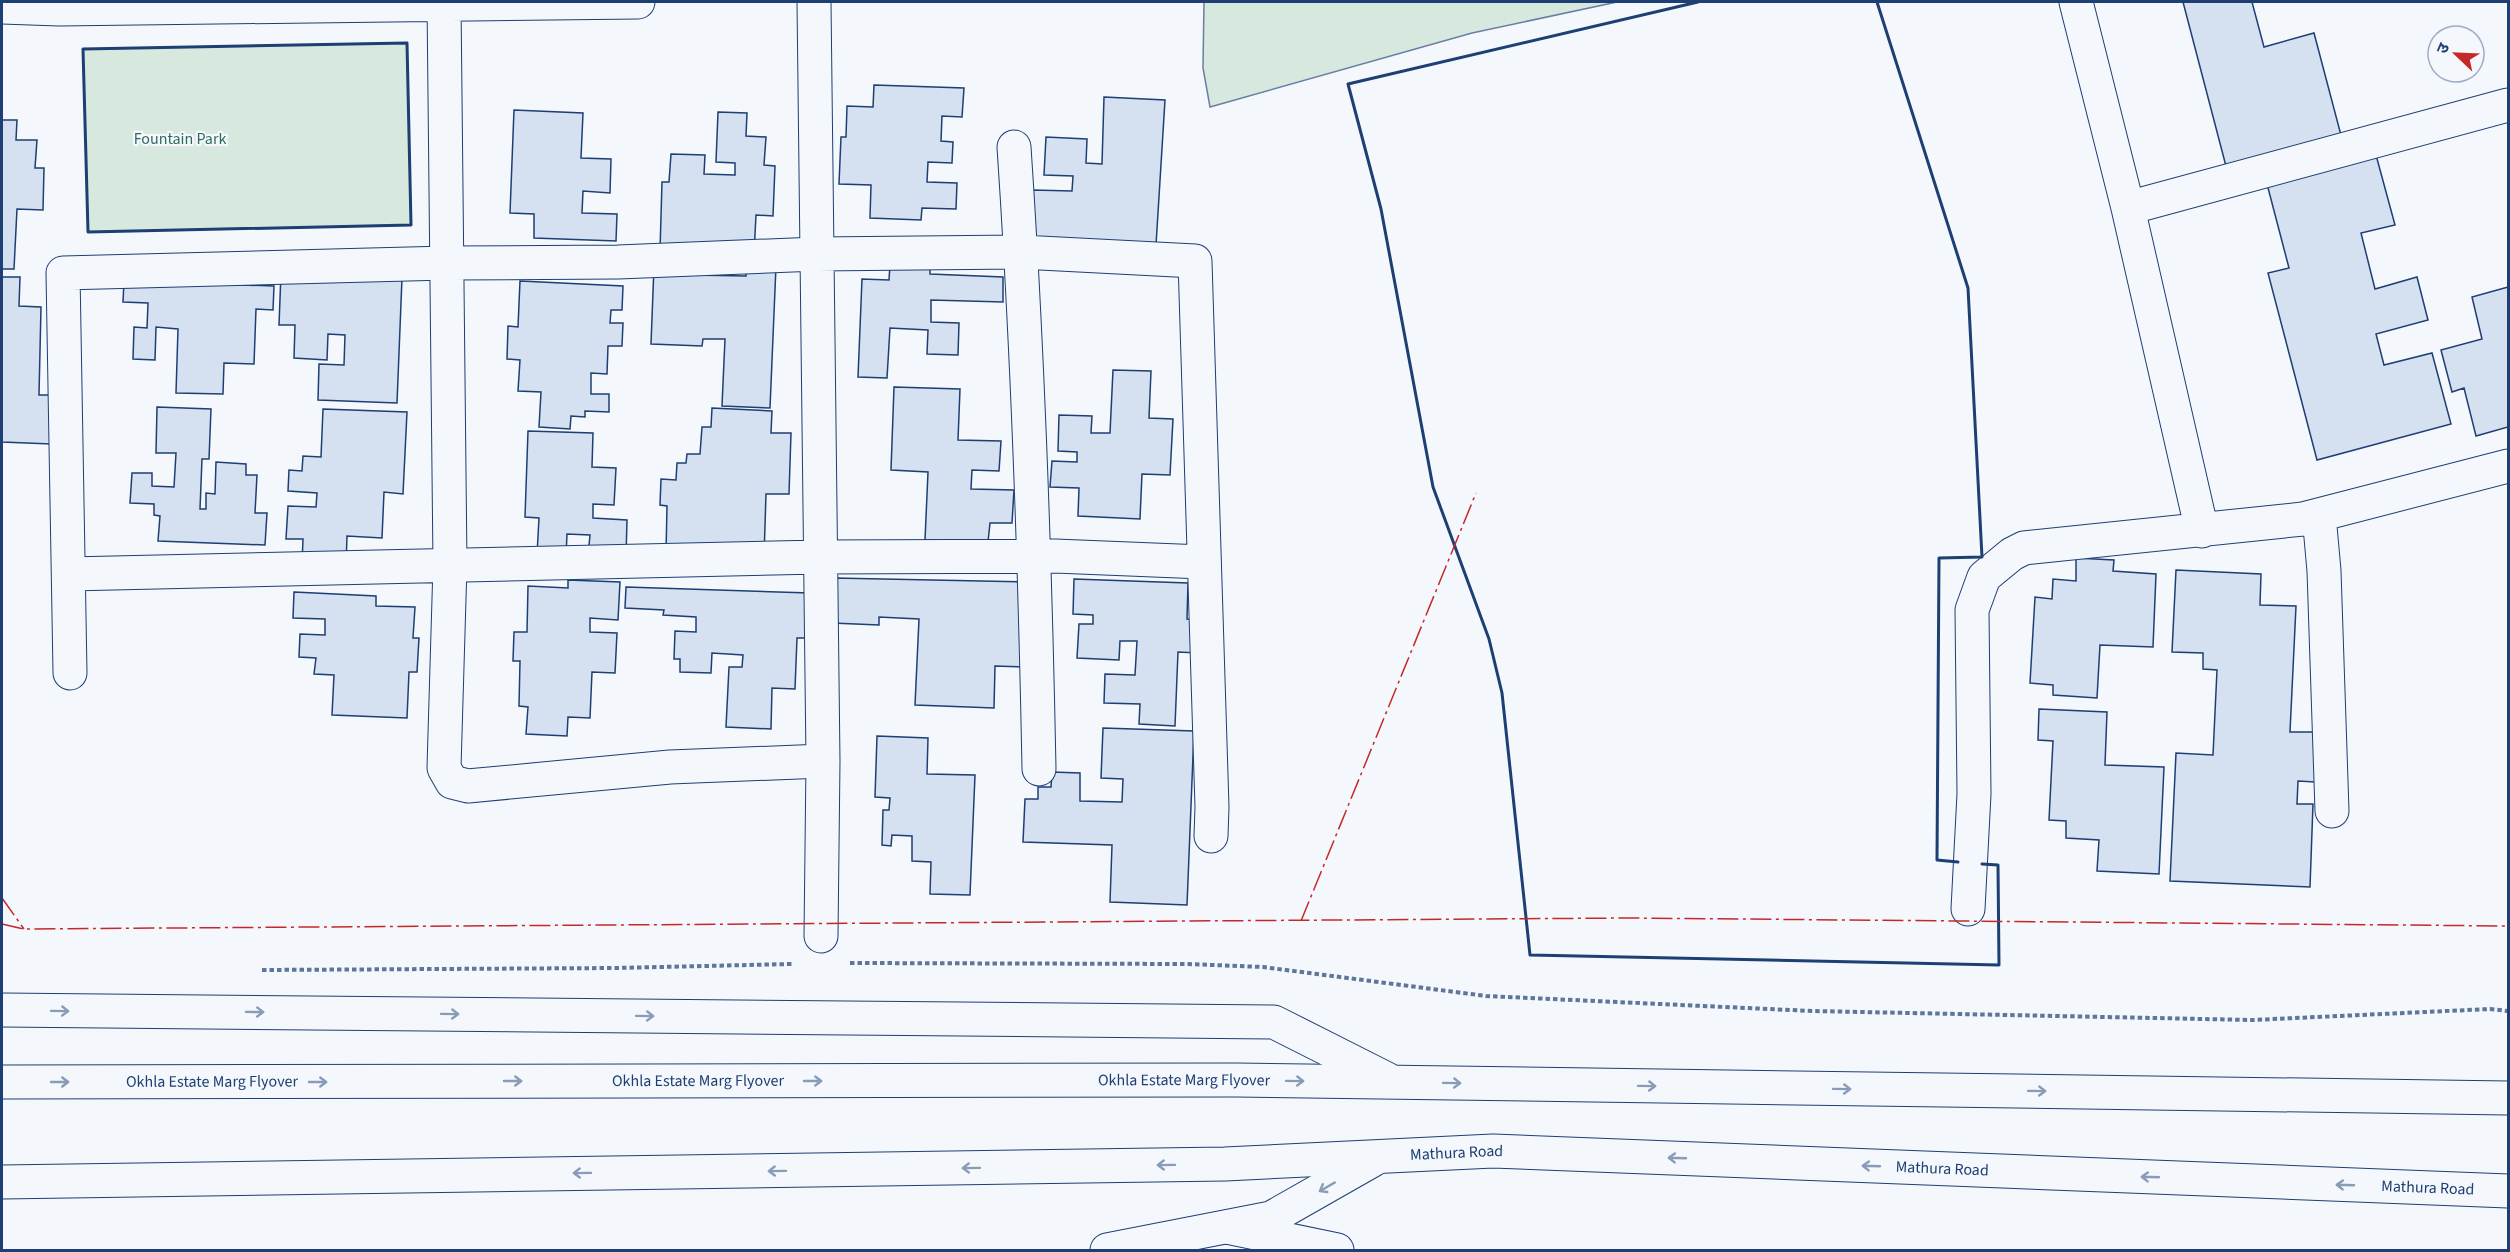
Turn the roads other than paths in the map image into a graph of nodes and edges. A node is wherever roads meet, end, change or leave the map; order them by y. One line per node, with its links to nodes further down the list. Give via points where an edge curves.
1 (638, 2): 4 (main road)
2 (814, 2): 11 (main road)
3 (2076, 2): 9 (main road)
4 (444, 3): 5 (main road); 12 (main road)
5 (58, 5): 6 (main road)
6 (2, 8)
7 (2508, 105): 9 (main road)
8 (1014, 147): 10 (main road)
9 (2128, 208): 15 (main road)
10 (1021, 252): 11 (main road); 16 (main road); 18 (main road, via 1195,261)
11 (817, 254): 12 (main road, via 618,262); 17 (main road)
12 (447, 263): 19 (main road); 20 (main road, via 63,273)
13 (2508, 466): 14 (main road)
14 (2319, 515): 15 (main road); 24 (main road)
15 (2202, 531): 26 (main road, via 2024,548 1984,577 1972,610 1974,794)
16 (1035, 556): 17 (main road); 18 (main road); 23 (main road)
17 (820, 557): 19 (main road); 22 (main road)
18 (1203, 562): 25 (main road)
19 (450, 565): 20 (main road); 22 (main road, via 444,768 452,782 468,786 670,767)
20 (69, 574): 21 (main road)
21 (70, 673)
22 (823, 761): 27 (main road)
23 (1039, 769)
24 (2332, 811)
25 (1211, 836)
26 (1968, 909)
27 (821, 936)
28 (2, 1010): 30 (main road, one-way to 30, via 1274,1022)
29 (2, 1082): 30 (main road, Okhla Estate Marg Flyover, one-way to 30)
30 (1394, 1082): 31 (main road, one-way to 31)
31 (2508, 1098)
32 (1377, 1158): 33 (main road, one-way to 33, via 1225,1164); 34 (main road, Mathura Road, one-way to 32, via 1493,1151); 35 (main road, one-way to 35, via 1271,1218)
33 (2, 1182)
34 (2508, 1191)
35 (1227, 1227): 36 (main road); 37 (main road)
36 (1107, 1251)
37 (1337, 1251)

